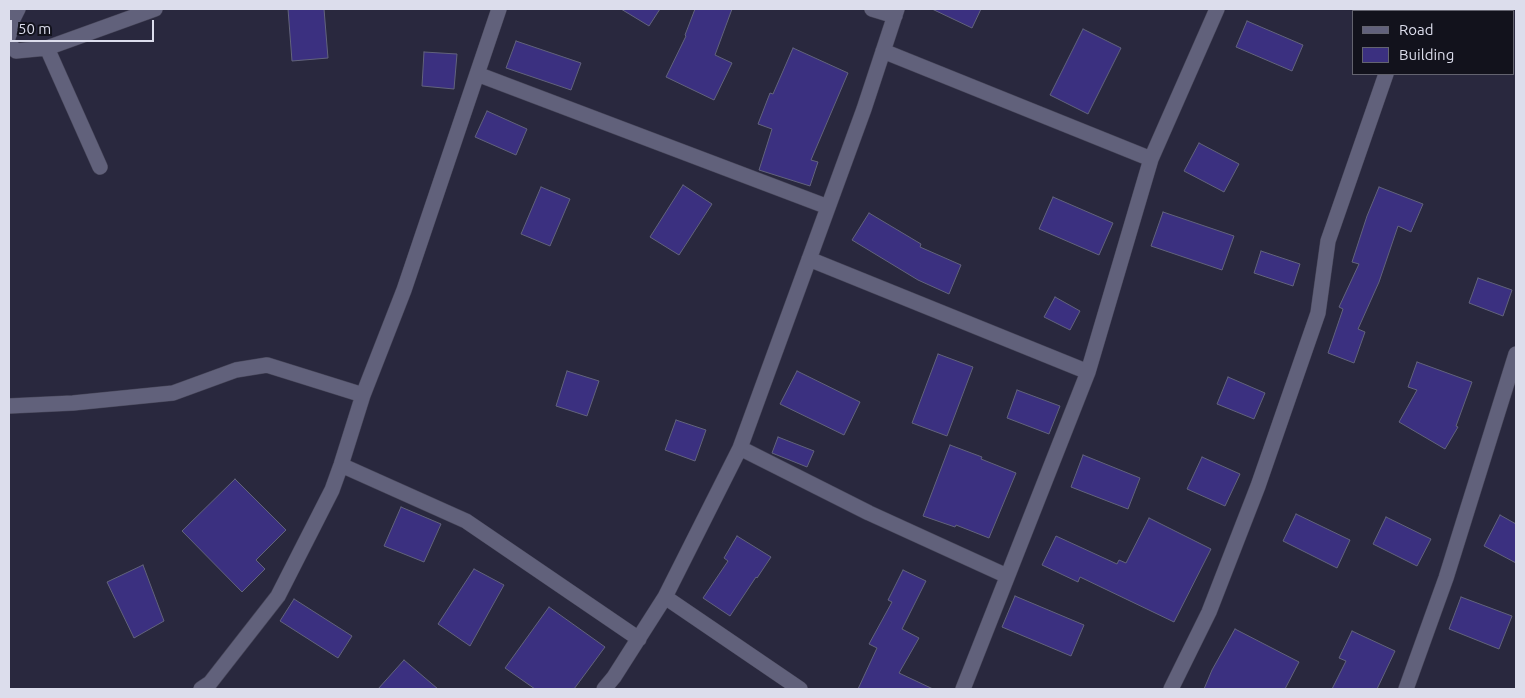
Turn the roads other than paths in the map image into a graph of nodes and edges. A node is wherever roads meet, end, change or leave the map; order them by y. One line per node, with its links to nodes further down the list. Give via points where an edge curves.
1 (18, 9): 7 (street)
2 (155, 9): 9 (street)
3 (500, 9): 11 (street)
4 (872, 9): 6 (street)
5 (1217, 9): 13 (street)
6 (896, 12): 10 (street)
7 (9, 36)
8 (9, 44): 9 (street, via 16,51)
9 (47, 48): 14 (street)
10 (883, 51): 13 (street); 15 (street)
11 (477, 74): 15 (street); 19 (street, via 404,290)
12 (1386, 75): 30 (street, via 1328,241 1318,313 1209,612)
13 (1151, 159): 18 (street)
14 (100, 167)
15 (828, 207): 16 (street)
16 (809, 259): 18 (street); 21 (street)
17 (1516, 354): 31 (street, via 1446,578)
18 (1088, 372): 23 (street)
19 (362, 395): 20 (street, via 267,365 236,370 173,393); 22 (street)
20 (9, 406)
21 (740, 448): 23 (street); 24 (street)
22 (341, 465): 25 (street, via 466,521); 26 (street, via 332,490 278,596 210,683)
23 (1007, 576): 29 (street)
24 (665, 597): 25 (street); 28 (street)
25 (639, 639): 27 (street)
26 (201, 689)
27 (604, 689)
28 (800, 689)
29 (963, 689)
30 (1171, 689)
31 (1406, 689)

